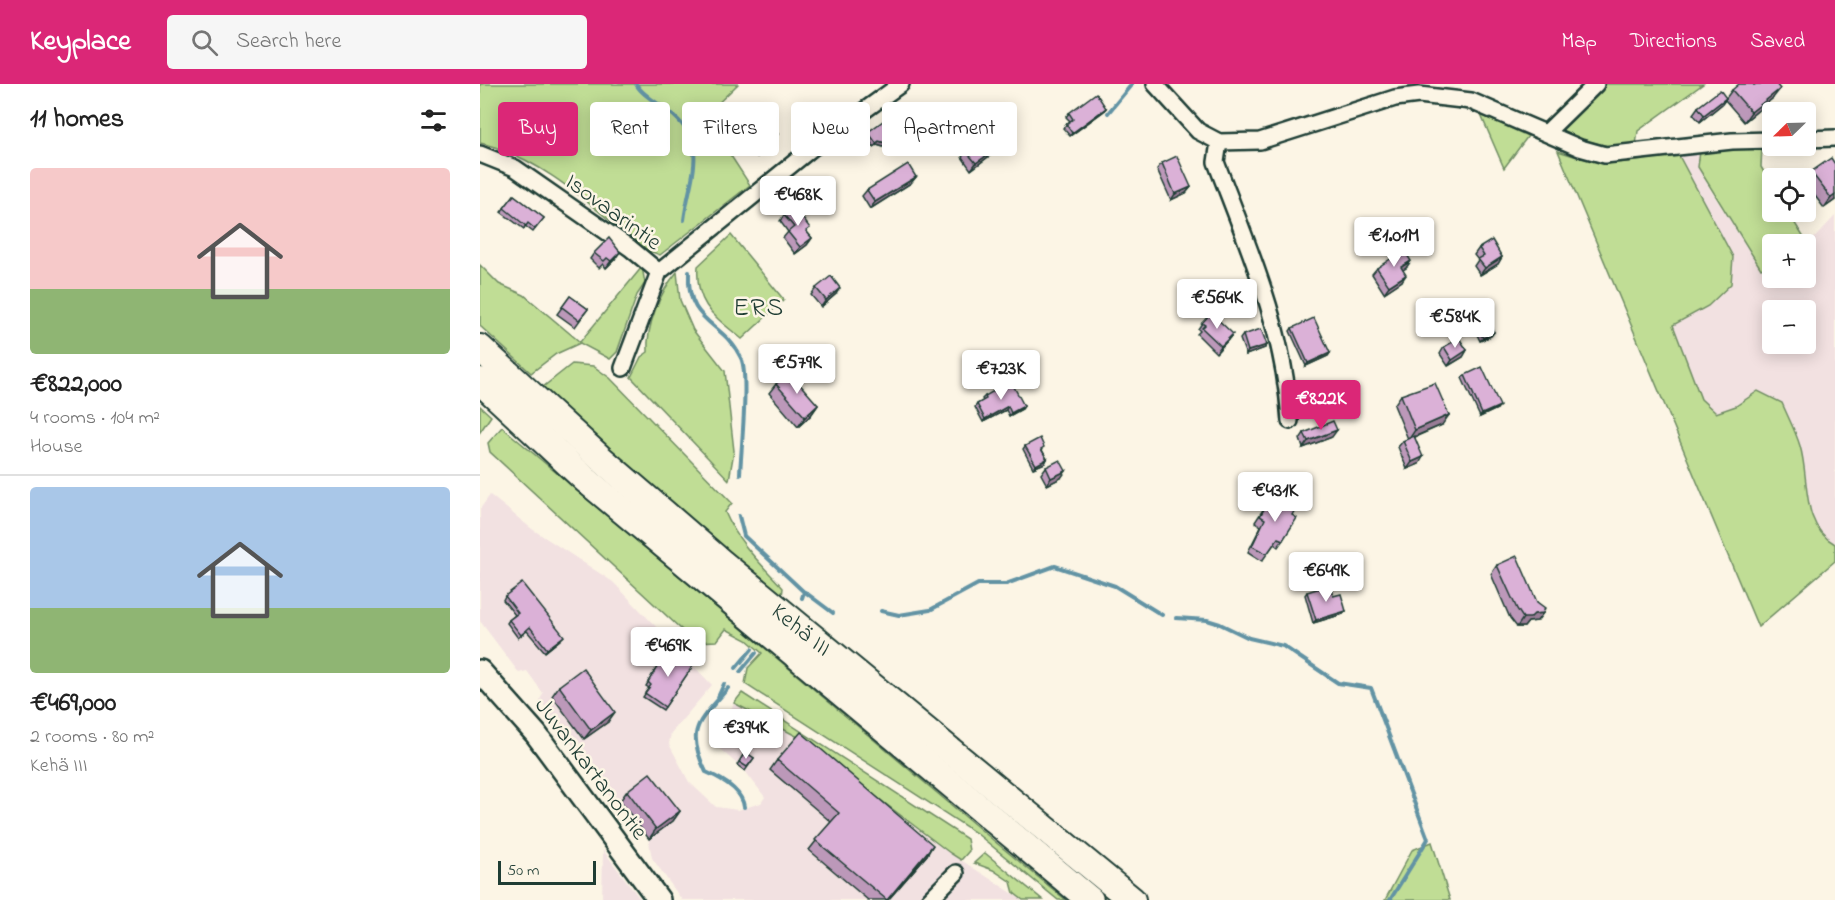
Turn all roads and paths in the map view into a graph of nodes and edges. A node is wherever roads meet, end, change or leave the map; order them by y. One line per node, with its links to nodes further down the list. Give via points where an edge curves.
1 (901, 84): 10 (street, via 811,149)
2 (1155, 84): 8 (street, via 1198,131)
3 (1596, 84): 4 (street)
4 (1546, 132): 7 (street, via 1580,148 1605,154); 8 (street, via 1471,101 1419,95 1395,98 1260,141)
5 (1835, 138): 6 (street)
6 (1816, 139)
7 (1762, 140)
8 (1219, 142): 14 (street, via 1216,162 1274,318 1287,377)
9 (480, 154): 10 (street, Isovaarintie, via 515,168)
10 (659, 272): 12 (street)
11 (480, 348): 20 (highway, Kehä III, via 722,563)
12 (623, 368)
13 (480, 381): 19 (highway, Kehä III, via 586,480)
14 (1290, 421)
15 (480, 671): 17 (main road, Juvankartanontie, via 537,734)
16 (956, 873): 18 (street)
17 (659, 900)
18 (929, 900)
19 (1090, 900)
20 (1132, 900)

